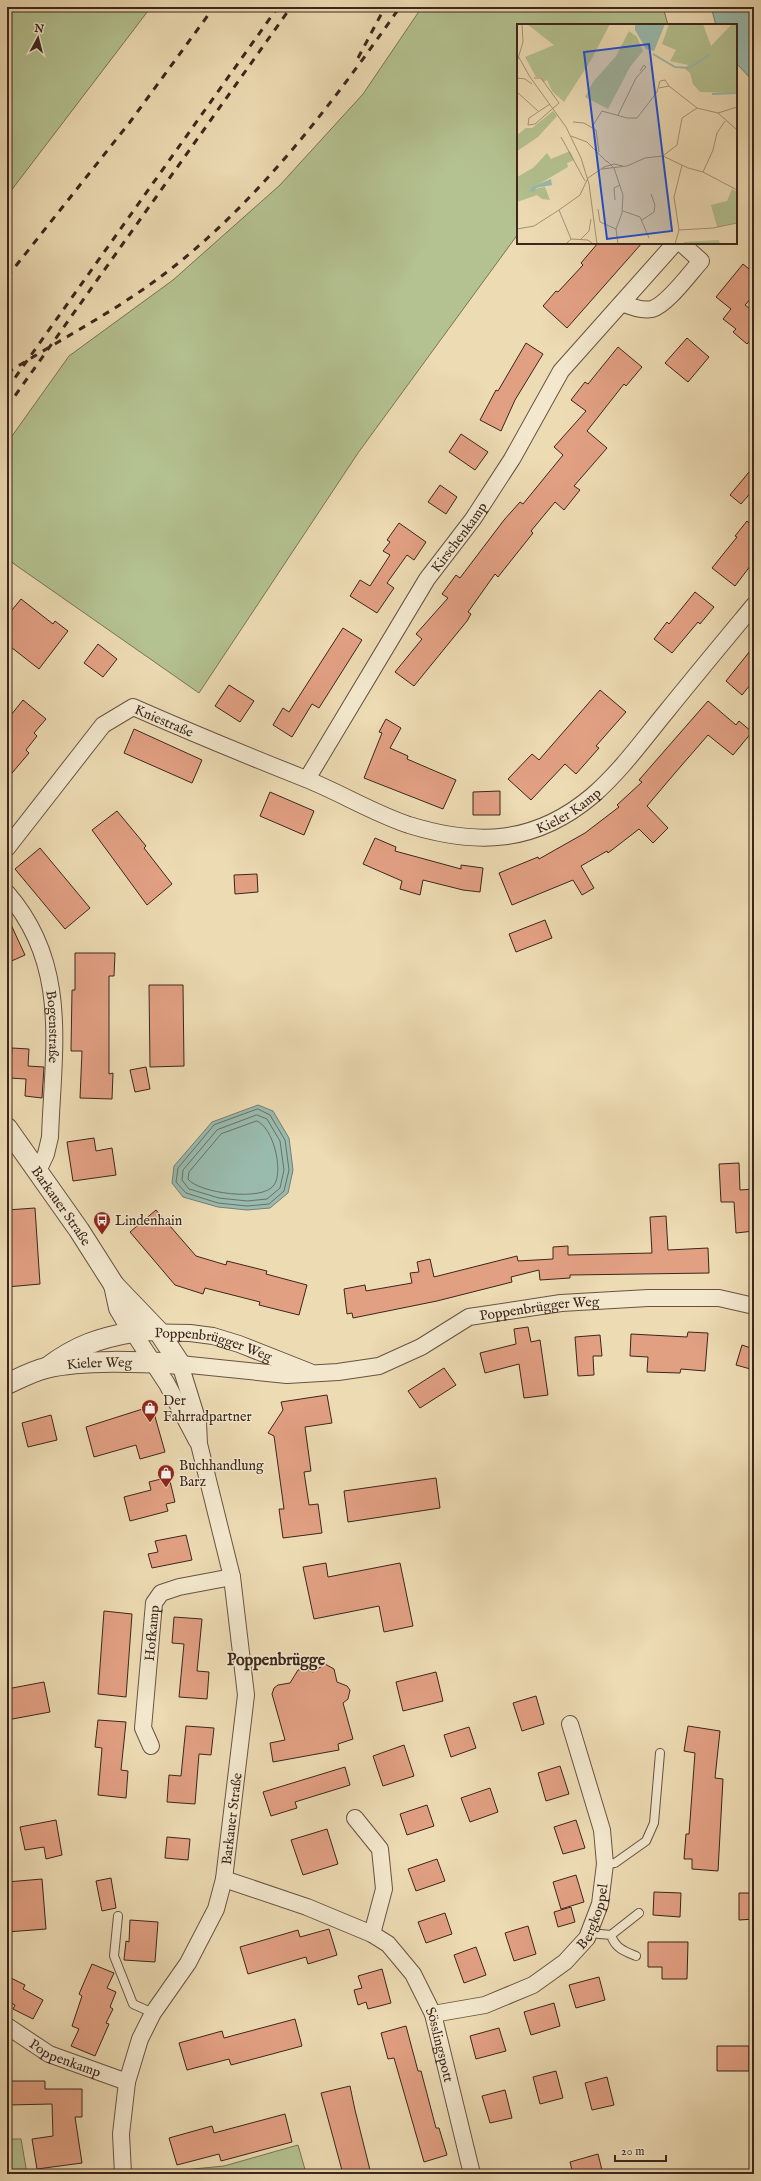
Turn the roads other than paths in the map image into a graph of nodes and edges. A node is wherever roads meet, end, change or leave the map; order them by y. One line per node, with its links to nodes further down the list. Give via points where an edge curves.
1 (674, 244): 3 (street, Kirschenkamp)
2 (682, 244): 3 (street, via 701,261 665,301 653,309 634,309)
3 (622, 303): 5 (street, Kirschenkamp, via 562,371 512,459 473,519 427,579)
4 (754, 605): 5 (street, Kieler Kamp, via 637,748 592,796 551,824 525,834 498,839 451,836 407,824)
5 (307, 779): 6 (street, Kniestraße, via 272,767 132,707 103,725)
6 (7, 848)
7 (7, 893): 9 (street, Bogenstraße, via 36,934 48,967 53,998 50,1137)
8 (7, 1128): 9 (street, Barkauer Straße)
9 (38, 1171): 10 (street, Barkauer Straße)
10 (114, 1285): 12 (street, Barkauer Straße, via 119,1308); 13 (street, Barkauer Straße)
11 (754, 1306): 17 (street, Poppenbrügger Weg, via 719,1298 648,1298 554,1304 469,1317 421,1347 379,1366)
12 (134, 1332): 13 (street, Poppenbrügger Weg); 14 (street, Barkauer Straße); 16 (street, Kieler Weg, via 92,1341 72,1350)
13 (159, 1332): 15 (street, Barkauer Straße); 17 (street, Poppenbrügger Weg, via 212,1336 240,1344)
14 (154, 1362): 15 (street, Poppenbrügger Weg); 16 (street, Kieler Weg, via 78,1364); 19 (street, Barkauer Straße)
15 (180, 1364): 17 (street, Poppenbrügger Weg, via 287,1375); 19 (street, Barkauer Straße, via 198,1422)
16 (46, 1368): 18 (street, Kieler Weg)
17 (313, 1373)
18 (7, 1384)
19 (199, 1444): 20 (street, Barkauer Straße)
20 (232, 1576): 22 (street, Hofkamp, via 161,1593 154,1603 143,1728); 26 (street, Barkauer Straße, via 246,1695)
21 (570, 1724): 25 (street, Bergkoppel, via 602,1830)
22 (151, 1746)
23 (660, 1753): 25 (lane, via 654,1823 646,1840 616,1863)
24 (355, 1818): 30 (street, via 380,1850 384,1889)
25 (605, 1864): 29 (street, Bergkoppel, via 600,1904)
26 (224, 1879): 30 (street, Sösslingspott, via 308,1907); 33 (street, Barkauer Straße, via 216,1909 188,1963)
27 (639, 1913): 31 (lane)
28 (118, 1916): 33 (lane, via 114,1956 133,2004)
29 (589, 1933): 31 (lane); 34 (street, Bergkoppel, via 565,1962 533,1985 485,2005)
30 (372, 1934): 34 (street, Sösslingspott, via 388,1944 412,1974)
31 (611, 1935): 32 (lane, via 620,1950)
32 (636, 1956)
33 (153, 2013): 36 (street, Barkauer Straße, via 140,2039)
34 (433, 2014): 38 (street, Sösslingspott)
35 (7, 2026): 36 (street, Poppenkamp, via 49,2054)
36 (127, 2082): 37 (street, Barkauer Straße, via 121,2134)
37 (123, 2174)
38 (472, 2174)

